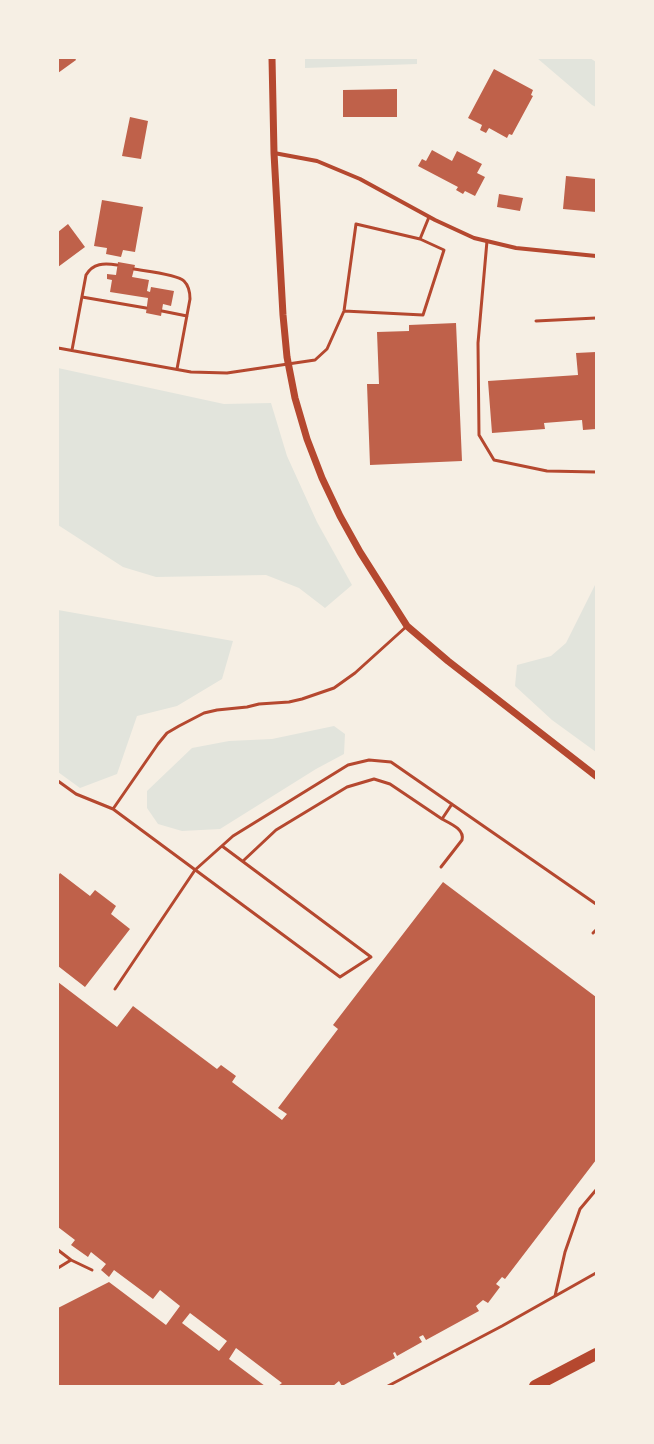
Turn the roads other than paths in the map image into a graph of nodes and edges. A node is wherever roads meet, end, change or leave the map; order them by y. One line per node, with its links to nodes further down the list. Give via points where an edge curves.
1 (272, 58): 2 (street)
2 (274, 153): 3 (street, via 316,161 353,176); 18 (street, via 283,315)
3 (429, 217): 4 (lane); 5 (street, via 474,238)
4 (420, 239): 12 (lane, via 356,224); 12 (lane, via 444,250 423,315)
5 (487, 241): 6 (street, via 516,248); 20 (lane, via 478,343 479,435 494,460 548,471)
6 (596, 256)
7 (118, 265): 9 (lane, via 100,264 90,268)
8 (134, 268): 13 (lane, via 178,277 185,281 190,290)
9 (82, 297): 10 (lane); 17 (lane)
10 (146, 308)
11 (162, 311): 13 (lane)
12 (344, 311): 18 (lane, via 327,348 315,360)
13 (187, 316): 19 (lane)
14 (596, 318): 15 (lane)
15 (536, 320)
16 (58, 348): 17 (lane)
17 (72, 350): 19 (lane)
18 (289, 365): 19 (lane, via 227,374); 21 (street, via 295,398 322,478 360,552)
19 (177, 369)
20 (596, 472)
21 (407, 626): 22 (street); 25 (lane, via 355,673 334,688 289,702 210,712 167,733)
22 (596, 776)
23 (58, 781): 25 (lane, via 76,794)
24 (452, 804): 26 (lane); 27 (lane, via 391,762 369,760 348,765 233,836); 31 (lane)
25 (113, 809): 30 (lane)
26 (442, 819): 28 (lane, via 390,784 374,779 347,787 276,830); 29 (lane, via 462,831 463,836)
27 (222, 846): 28 (lane); 30 (lane)
28 (242, 861): 30 (lane, via 371,957 340,977)
29 (441, 867)
30 (195, 870): 34 (lane)
31 (596, 904)
32 (596, 930): 33 (lane)
33 (594, 933)
34 (115, 989)
35 (596, 1190): 41 (lane, via 580,1209)
36 (58, 1250): 37 (lane)
37 (72, 1260): 38 (lane); 39 (lane)
38 (58, 1268)
39 (92, 1270)
40 (596, 1273): 41 (lane)
41 (555, 1296): 43 (lane)
42 (596, 1354): 44 (highway)
43 (388, 1386)
44 (535, 1386)

